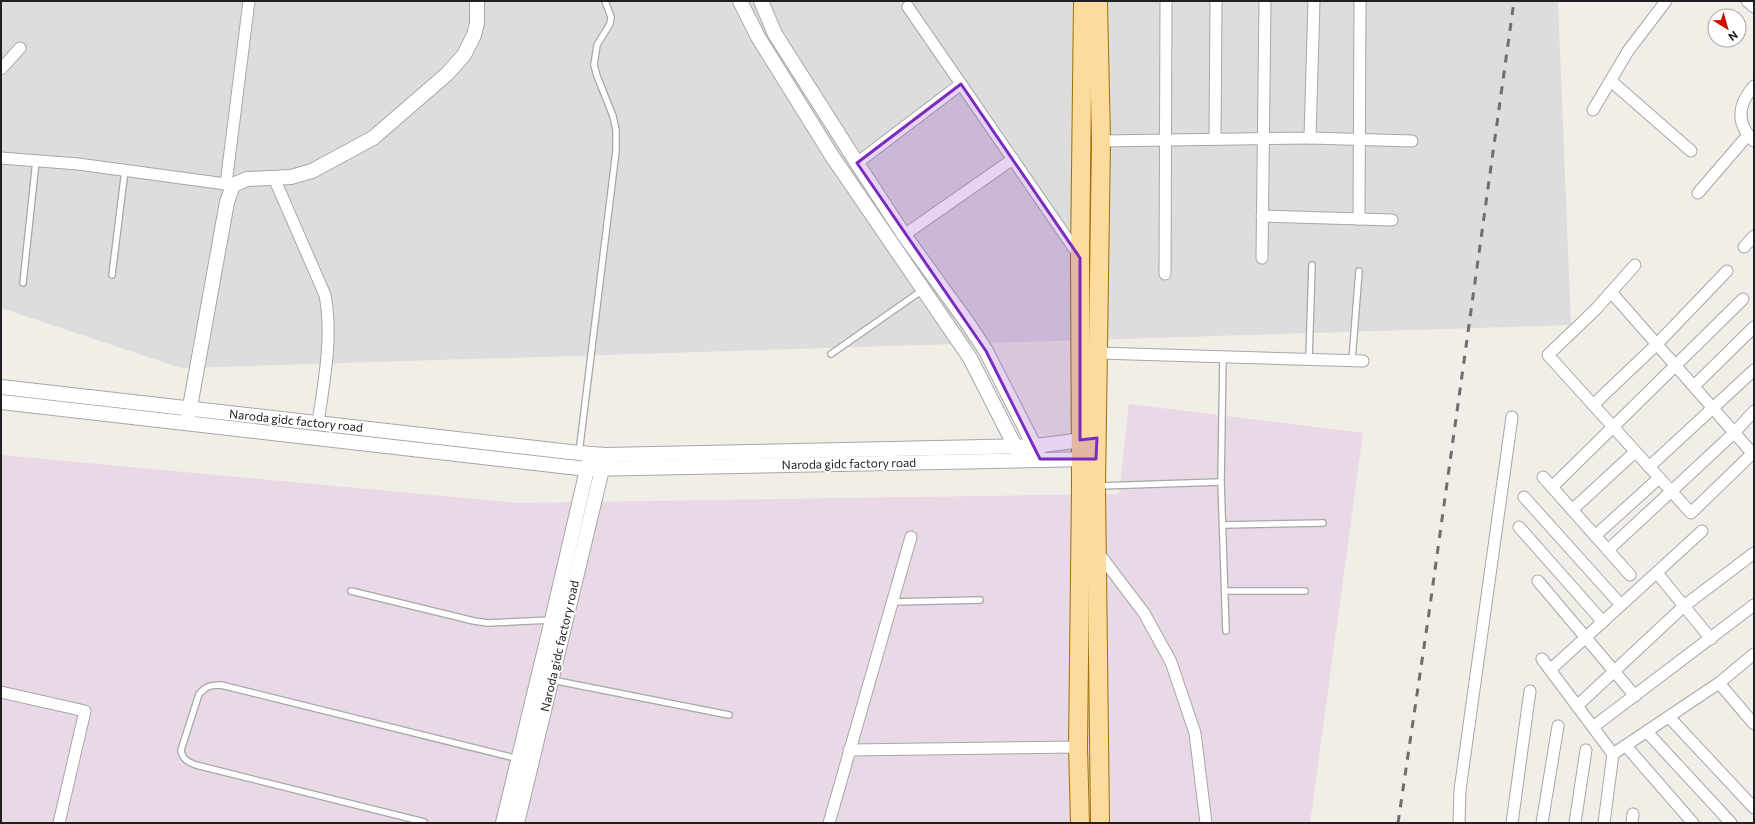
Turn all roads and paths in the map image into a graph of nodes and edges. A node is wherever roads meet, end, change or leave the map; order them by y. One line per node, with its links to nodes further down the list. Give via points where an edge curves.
1 (249, 1): 38 (street)
2 (477, 1): 37 (street, via 474,35 464,55 441,79 373,138 312,172)
3 (605, 1): 84 (lane, via 611,18 610,24 597,45 594,65 613,116 616,151)
4 (740, 1): 55 (street, via 758,37 832,156)
5 (761, 1): 35 (street, via 775,34)
6 (1083, 1): 46 (main road)
7 (1098, 1): 29 (main road)
8 (1166, 1): 27 (street)
9 (1216, 1): 25 (street)
10 (1265, 1): 26 (street)
11 (1314, 1): 23 (street)
12 (1360, 1): 28 (street)
13 (1666, 1): 19 (street, via 1628,51)
14 (1746, 1): 16 (street)
15 (908, 7): 20 (street)
16 (1754, 7)
17 (20, 48): 18 (street)
18 (1, 69)
19 (1611, 81): 22 (street); 31 (street)
20 (961, 84): 33 (street); 35 (street)
21 (1754, 86): 24 (street, via 1747,94 1740,114)
22 (1593, 110)
23 (1310, 138): 26 (street); 28 (street)
24 (1751, 138): 39 (street)
25 (1215, 139): 26 (street); 27 (street)
26 (1263, 139): 40 (street)
27 (1166, 140): 29 (street); 52 (street)
28 (1361, 140): 30 (street); 41 (street)
29 (1100, 141): 60 (main road)
30 (1412, 141)
31 (1691, 151)
32 (1, 158): 34 (street)
33 (1013, 159): 43 (street); 46 (street)
34 (36, 160): 36 (street); 54 (lane)
35 (857, 163): 43 (street)
36 (125, 170): 38 (street); 53 (lane)
37 (274, 178): 38 (street, via 247,179); 75 (street, via 325,295 328,312 327,350)
38 (230, 185): 71 (street)
39 (1698, 193)
40 (1262, 216): 41 (street); 47 (street)
41 (1359, 219): 42 (street)
42 (1392, 220)
43 (904, 235): 81 (street, via 986,351)
44 (1754, 236): 45 (street)
45 (1744, 247)
46 (1080, 258): 79 (main road)
47 (1262, 258)
48 (1312, 265): 63 (lane)
49 (1635, 265): 56 (street)
50 (1359, 271): 64 (lane)
51 (1727, 271): 59 (street)
52 (1165, 274)
53 (112, 275)
54 (22, 283)
55 (924, 289): 61 (lane); 80 (street, via 970,358)
56 (1611, 292): 59 (street); 70 (street, via 1548,355)
57 (1742, 299): 65 (street)
58 (1754, 327): 67 (street)
59 (1656, 345): 65 (street); 70 (street)
60 (1098, 353): 62 (street); 79 (main road)
61 (831, 354)
62 (1223, 357): 63 (street); 94 (lane)
63 (1309, 359): 64 (street)
64 (1358, 360)
65 (1676, 366): 67 (street); 77 (street)
66 (1754, 370): 72 (street)
67 (1694, 386): 72 (street)
68 (1, 387): 71 (street, Naroda gidc factory road)
69 (1, 402): 76 (street, Naroda gidc factory road)
70 (1593, 405): 77 (street)
71 (190, 408): 75 (street, Naroda gidc factory road); 76 (street)
72 (1713, 408): 78 (street); 89 (street)
73 (1754, 412): 78 (street)
74 (1512, 417): 156 (street, via 1460,790)
75 (318, 423): 84 (street, Naroda gidc factory road)
76 (187, 424): 90 (street, Naroda gidc factory road)
77 (1613, 427): 82 (street); 96 (street)
78 (1734, 432): 83 (street); 97 (street)
79 (1088, 439): 81 (street, Naroda gidc factory road); 87 (main road)
80 (1015, 446): 81 (street, Naroda gidc factory road); 85 (street, Naroda gidc factory road); 88 (street)
81 (1035, 446): 86 (street)
82 (1635, 452): 89 (street); 99 (street)
83 (1753, 452): 97 (street, via 1691,513)
84 (585, 454): 85 (street, Naroda gidc factory road); 90 (street, Naroda gidc factory road)
85 (605, 455): 91 (street, Naroda gidc factory road)
86 (1040, 459): 87 (street, Naroda gidc factory road); 88 (street, Naroda gidc factory road)
87 (1088, 459): 95 (main road)
88 (1021, 460): 91 (street, Naroda gidc factory road)
89 (1649, 467): 93 (street)
90 (587, 469): 91 (street, Naroda gidc factory road); 120 (street, Naroda gidc factory road)
91 (602, 469): 129 (street, Naroda gidc factory road)
92 (1543, 477): 96 (street)
93 (1659, 478): 97 (street); 104 (street)
94 (1221, 482): 95 (lane); 101 (lane)
95 (1089, 487): 106 (main road); 142 (main road)
96 (1552, 487): 99 (street)
97 (1671, 493): 107 (street)
98 (1524, 497): 118 (street)
99 (1572, 510): 104 (street)
100 (1323, 523): 101 (lane)
101 (1223, 525): 113 (lane)
102 (1519, 527): 121 (street)
103 (1702, 531): 109 (street)
104 (1595, 536): 107 (street)
105 (911, 537): 116 (street)
106 (1096, 550): 154 (main road); 155 (street, via 1144,613 1171,662 1195,733)
107 (1608, 550): 110 (street)
108 (1754, 553): 119 (street)
109 (1657, 573): 118 (street); 119 (street)
110 (1630, 575)
111 (1538, 581): 123 (street)
112 (351, 591): 120 (lane, via 474,622)
113 (1225, 591): 114 (lane); 122 (lane)
114 (1305, 591)
115 (980, 600): 116 (lane)
116 (893, 602): 143 (street)
117 (1754, 605): 124 (street)
118 (1621, 606): 121 (street)
119 (1684, 606): 124 (street); 128 (street)
120 (552, 620): 146 (street, Naroda gidc factory road)
121 (1603, 622): 123 (street)
122 (1226, 631)
123 (1586, 637): 127 (street); 128 (street)
124 (1711, 639): 133 (street)
125 (1754, 654): 130 (street)
126 (1542, 659): 127 (street)
127 (1550, 670): 134 (street)
128 (1614, 671): 133 (street); 134 (street)
129 (552, 680): 135 (lane); 151 (street, Naroda gidc factory road)
130 (1719, 684): 136 (street); 137 (street)
131 (1530, 691): 157 (street)
132 (1, 692): 149 (street, via 85,711)
133 (1634, 696): 139 (street)
134 (1578, 706): 139 (street)
135 (729, 715)
136 (1669, 717): 140 (street); 147 (street)
137 (1754, 724)
138 (1558, 726): 158 (street)
139 (1593, 727): 145 (street)
140 (1647, 732): 141 (street); 162 (street)
141 (1626, 746): 145 (street); 161 (street)
142 (1078, 747): 143 (street); 153 (main road)
143 (849, 750): 152 (street)
144 (1586, 750): 159 (street)
145 (1614, 754): 160 (street)
146 (519, 759): 148 (lane, via 222,685 211,685 199,694 181,750 189,762); 150 (street, Naroda gidc factory road)
147 (1754, 808)
148 (424, 822)
149 (58, 823)
150 (503, 823)
151 (517, 823)
152 (829, 823)
153 (1080, 823)
154 (1100, 823)
155 (1206, 823)
156 (1459, 823)
157 (1512, 823)
158 (1542, 823)
159 (1574, 823)
160 (1604, 823)
161 (1693, 823)
162 (1731, 823)

